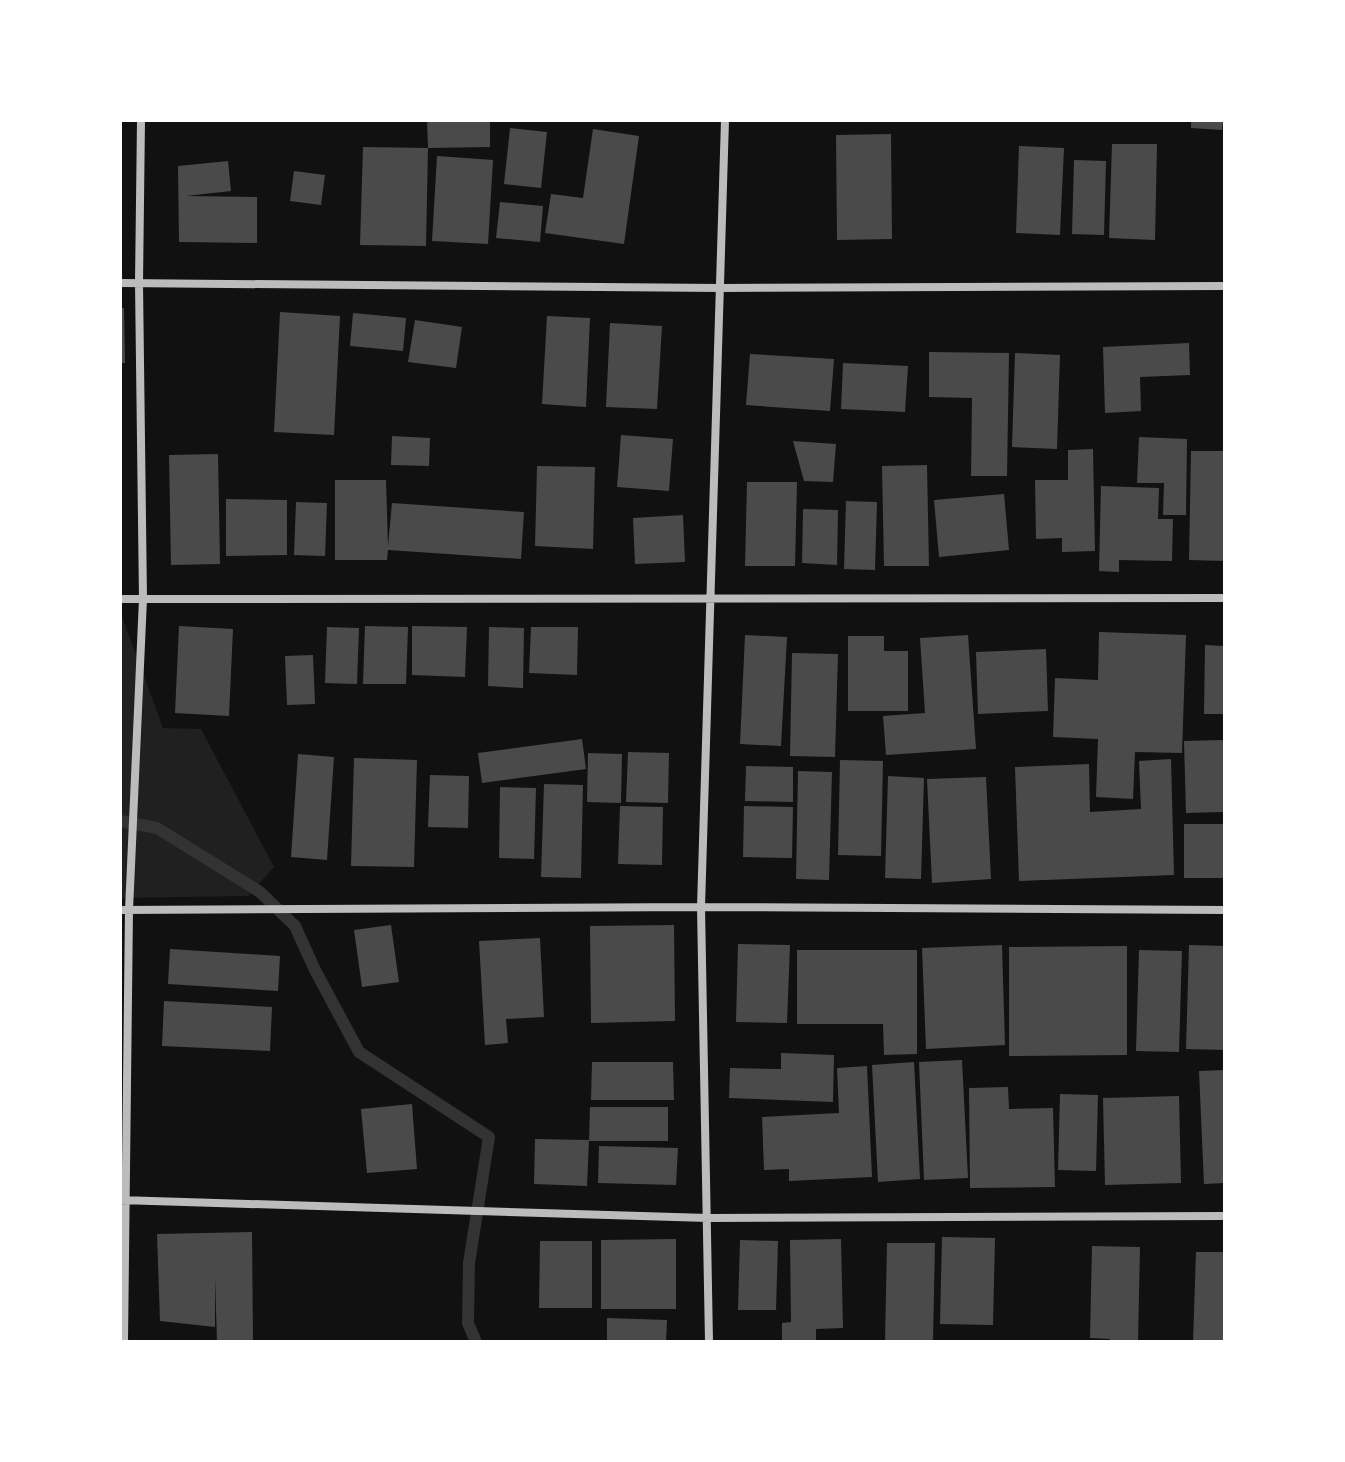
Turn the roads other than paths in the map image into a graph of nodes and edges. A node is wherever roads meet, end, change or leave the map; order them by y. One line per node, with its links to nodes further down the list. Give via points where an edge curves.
1 (141, 120): 4 (street)
2 (725, 120): 6 (street)
3 (120, 283): 4 (street)
4 (139, 283): 6 (street); 10 (street)
5 (1225, 286): 6 (street)
6 (721, 288): 7 (street)
7 (712, 598): 8 (street); 10 (street); 11 (street)
8 (1225, 598)
9 (120, 599): 10 (street)
10 (143, 599): 12 (street)
11 (701, 907): 12 (street); 13 (street); 16 (street)
12 (124, 910): 14 (street)
13 (1225, 910)
14 (123, 1200): 16 (street); 17 (street)
15 (1225, 1216): 16 (street)
16 (708, 1218): 18 (street)
17 (124, 1342)
18 (709, 1342)

